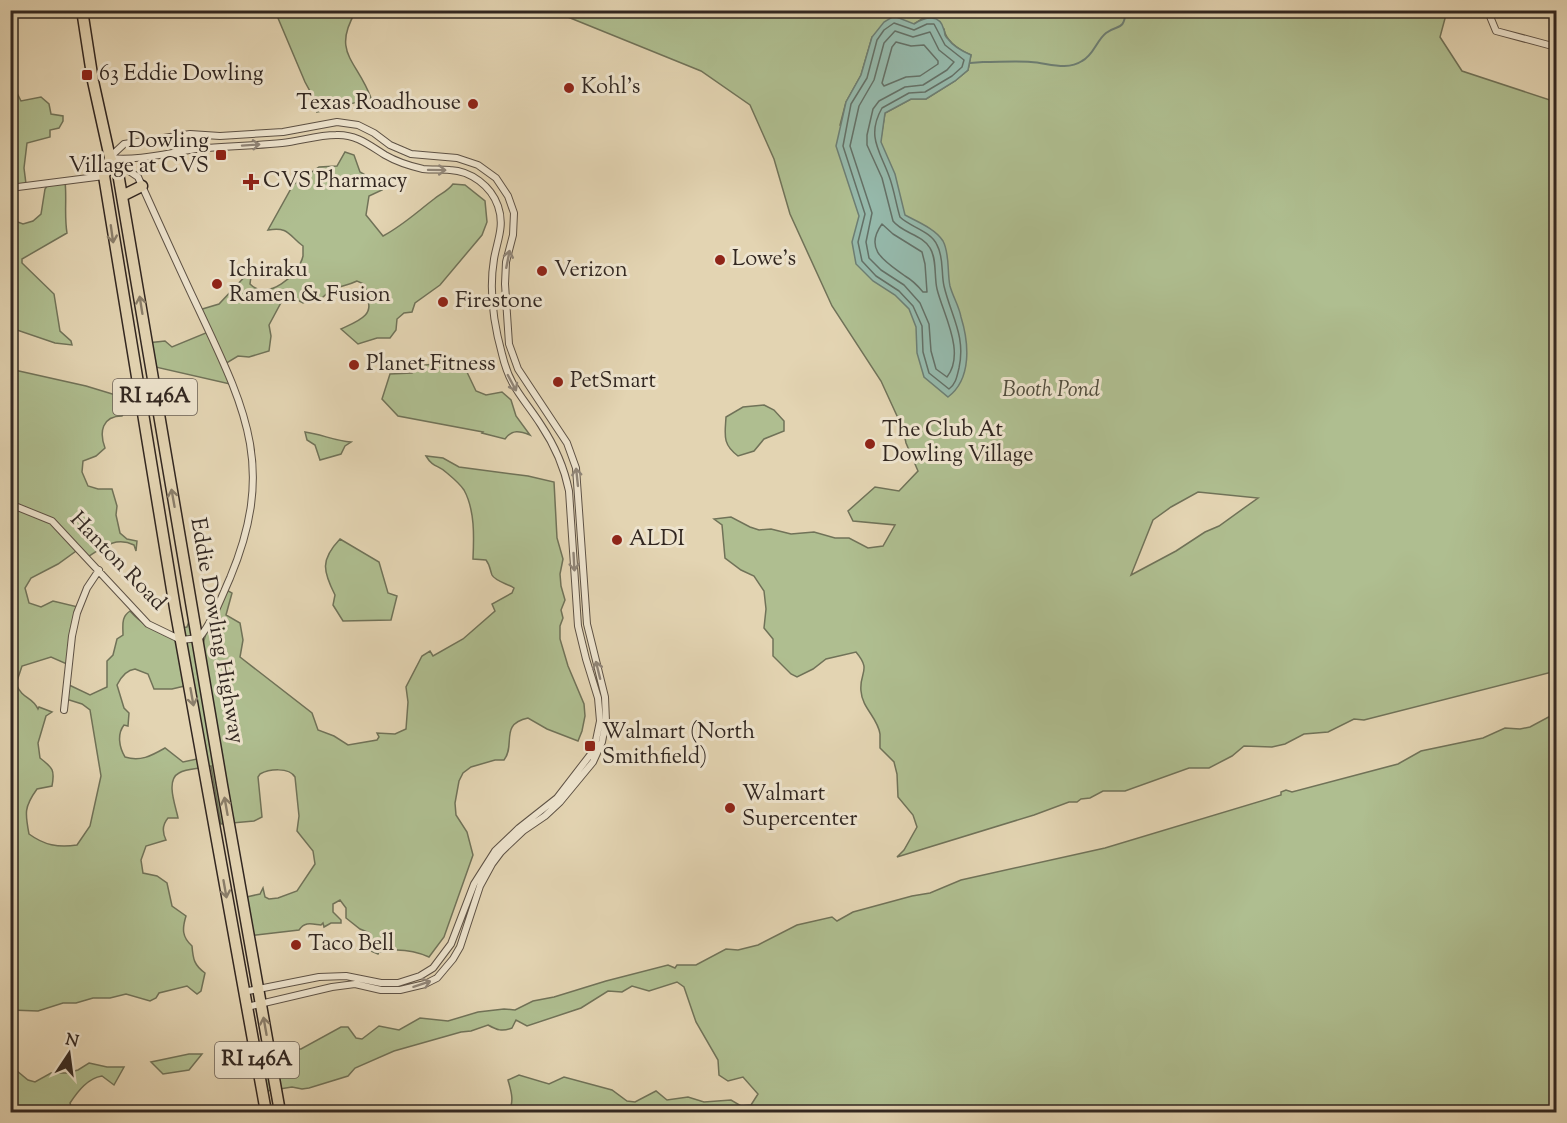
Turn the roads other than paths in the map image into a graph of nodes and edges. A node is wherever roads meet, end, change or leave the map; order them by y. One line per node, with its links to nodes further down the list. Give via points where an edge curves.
1 (82, 10): 4 (main road, Eddie Dowling Highway / RI 146A)
2 (1490, 10): 3 (street, via 1496,31)
3 (1557, 47)
4 (110, 158): 5 (main road, Eddie Dowling Highway / RI 146A); 6 (street, via 138,177); 8 (main road, Eddie Dowling Highway / RI 146A); 14 (street, one-way to 14, via 129,160 337,134 355,137 403,164 469,174 491,192 499,208 501,233 492,286 499,345 506,373 557,451 566,474 578,626 598,698 600,721 594,750 557,798 495,851 474,884 451,944 433,968 398,983); 15 (street, one-way to 4, via 355,984 399,990 437,978 460,948 480,886 492,864 523,831 560,802 593,762 602,742 605,697 587,624 576,468 567,443 518,369 509,344 505,284 514,213 496,178 477,165 457,158 411,154 358,125 337,122 283,132 190,134 124,144)
5 (104, 176): 7 (street); 12 (main road, Eddie Dowling Highway / RI 146A, one-way to 12)
6 (142, 186): 8 (main road); 11 (street, via 234,386 248,426 252,453 249,522 225,589)
7 (10, 188)
8 (123, 196): 11 (main road, Eddie Dowling Highway / RI 146A, one-way to 8)
9 (10, 504): 10 (street, Hanton Road, via 52,521)
10 (99, 570): 12 (street, Hanton Road, via 148,624); 13 (street, via 77,613)
11 (198, 638): 12 (street); 16 (main road, Eddie Dowling Highway / RI 146A, one-way to 11)
12 (181, 640): 17 (main road, Eddie Dowling Highway / RI 146A, one-way to 17)
13 (64, 710)
14 (330, 976): 15 (street); 16 (street)
15 (332, 987): 18 (street)
16 (260, 988): 17 (street); 18 (main road, Eddie Dowling Highway / RI 146A)
17 (243, 992): 19 (main road, Eddie Dowling Highway / RI 146A)
18 (262, 1003): 19 (street); 21 (main road, Eddie Dowling Highway / RI 146A, one-way to 18)
19 (247, 1007): 20 (main road, Eddie Dowling Highway / RI 146A)
20 (266, 1113)
21 (280, 1113)

